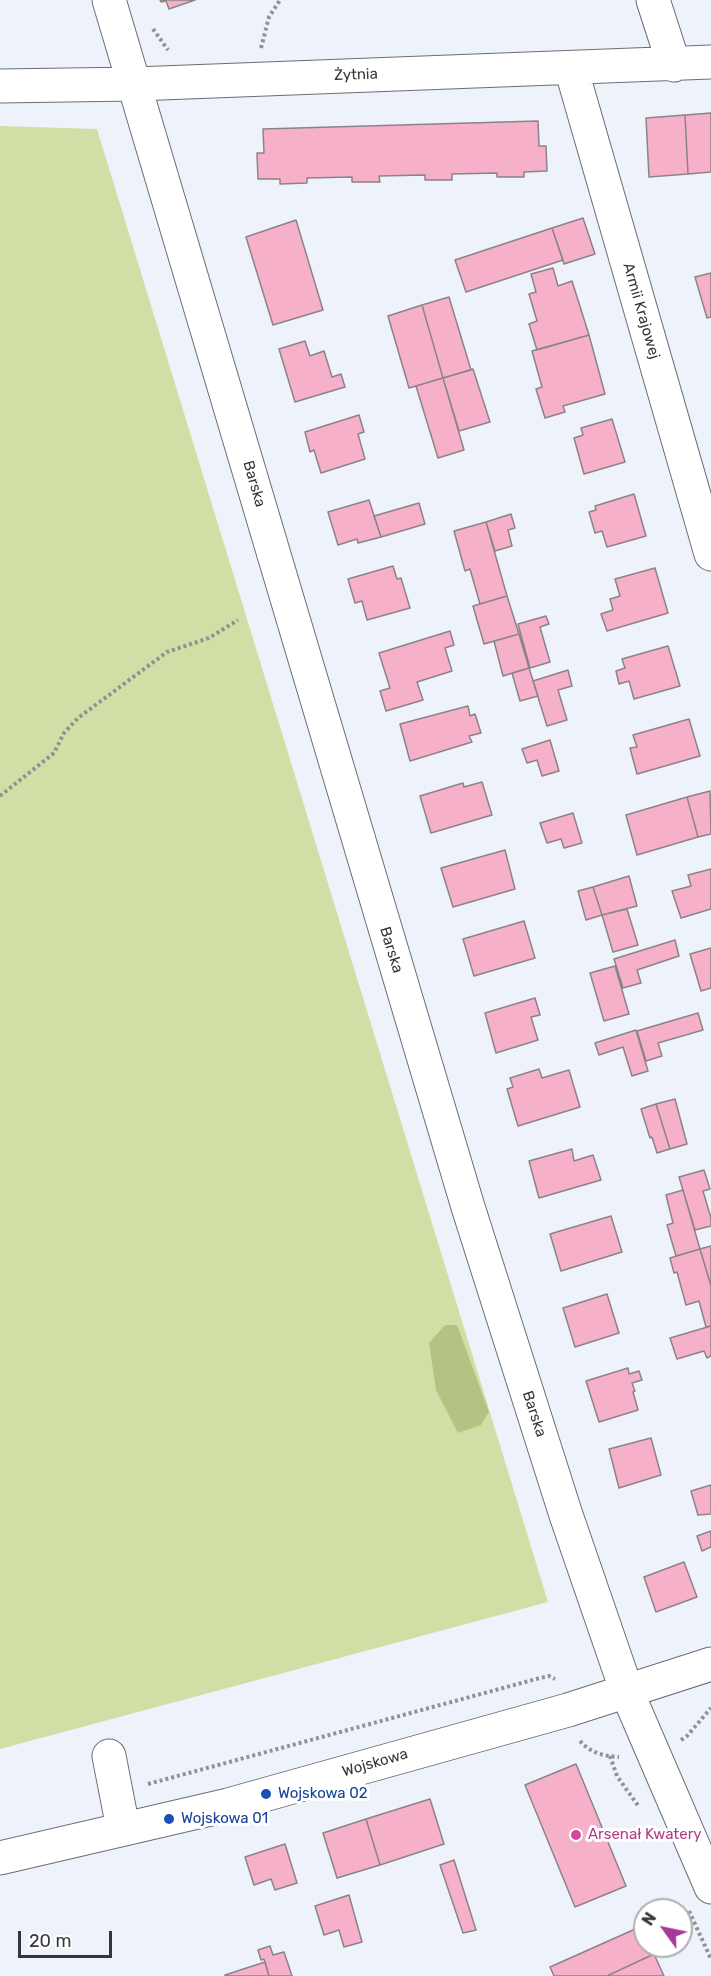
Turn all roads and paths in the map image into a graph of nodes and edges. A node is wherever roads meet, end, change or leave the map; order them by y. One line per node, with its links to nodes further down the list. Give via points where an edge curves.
1 (109, 0): 10 (street, Barska)
2 (280, 0): 5 (path, via 266,25)
3 (653, 0): 8 (street)
4 (150, 23): 6 (path)
5 (260, 56)
6 (173, 57)
7 (711, 62): 8 (street, Żytnia)
8 (674, 65): 9 (street, Żytnia)
9 (571, 68): 10 (street, Żytnia); 12 (street, Armii Krajowej)
10 (135, 84): 11 (street, Żytnia); 16 (street, Barska, via 464,1196)
11 (0, 87)
12 (711, 554)
13 (238, 620): 14 (path, via 209,639 167,652 78,718 64,733 54,753)
14 (0, 796)
15 (711, 1664): 16 (street, Wojskowa)
16 (627, 1692): 18 (street, Wojskowa, via 228,1805); 20 (street, Barska)
17 (109, 1756): 18 (street)
18 (123, 1828): 19 (street, Wojskowa)
19 (0, 1858)
20 (711, 1887)

